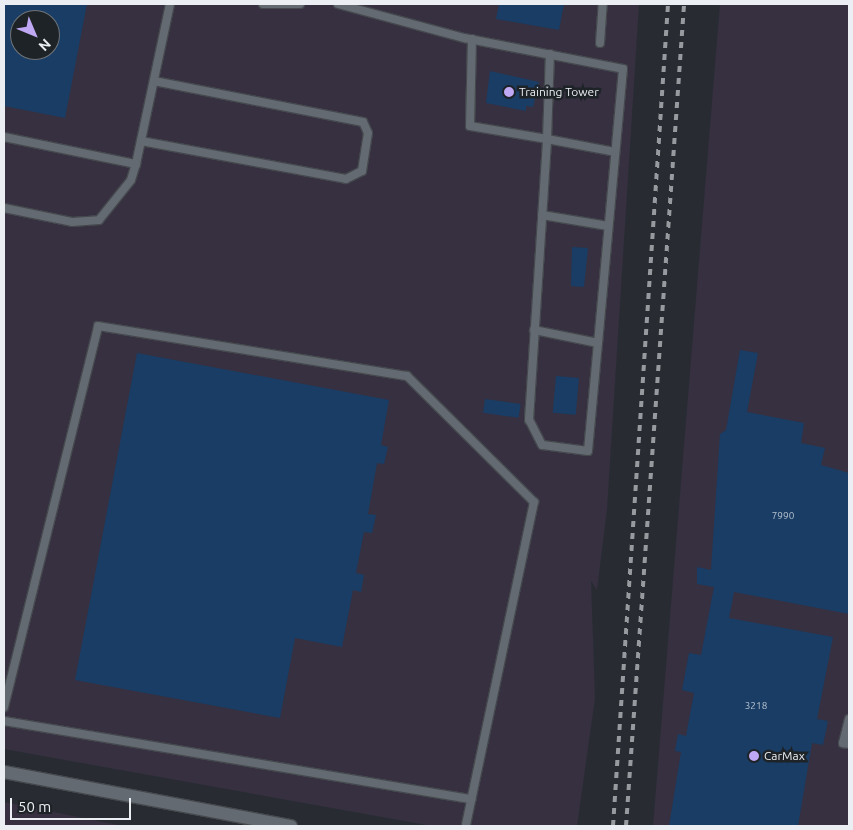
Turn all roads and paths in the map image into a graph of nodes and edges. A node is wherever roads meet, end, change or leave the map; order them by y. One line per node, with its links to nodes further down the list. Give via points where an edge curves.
1 (170, 4): 9 (lane)
2 (263, 4): 3 (lane)
3 (300, 4)
4 (338, 4): 6 (lane)
5 (603, 4): 7 (lane)
6 (472, 39): 8 (lane); 11 (lane, via 470,126)
7 (600, 43)
8 (550, 54): 11 (lane); 13 (lane, via 623,69)
9 (154, 81): 12 (lane); 12 (lane, via 363,122 368,133 362,170 346,179)
10 (4, 138): 14 (lane)
11 (547, 139): 13 (lane); 16 (lane)
12 (141, 141): 14 (lane)
13 (615, 152): 17 (lane)
14 (136, 164): 15 (lane, via 127,186 99,220 72,222)
15 (4, 208)
16 (542, 215): 17 (lane); 18 (lane)
17 (608, 226): 19 (lane)
18 (534, 330): 19 (lane); 19 (lane, via 529,420 542,446 588,451)
19 (598, 343)
20 (4, 707): 25 (lane, via 98,326 407,376 534,502)
21 (849, 719): 23 (lane, via 843,743)
22 (4, 721): 25 (lane)
23 (849, 744)
24 (4, 772): 26 (street)
25 (472, 798): 27 (lane)
26 (291, 826)
27 (466, 826)

